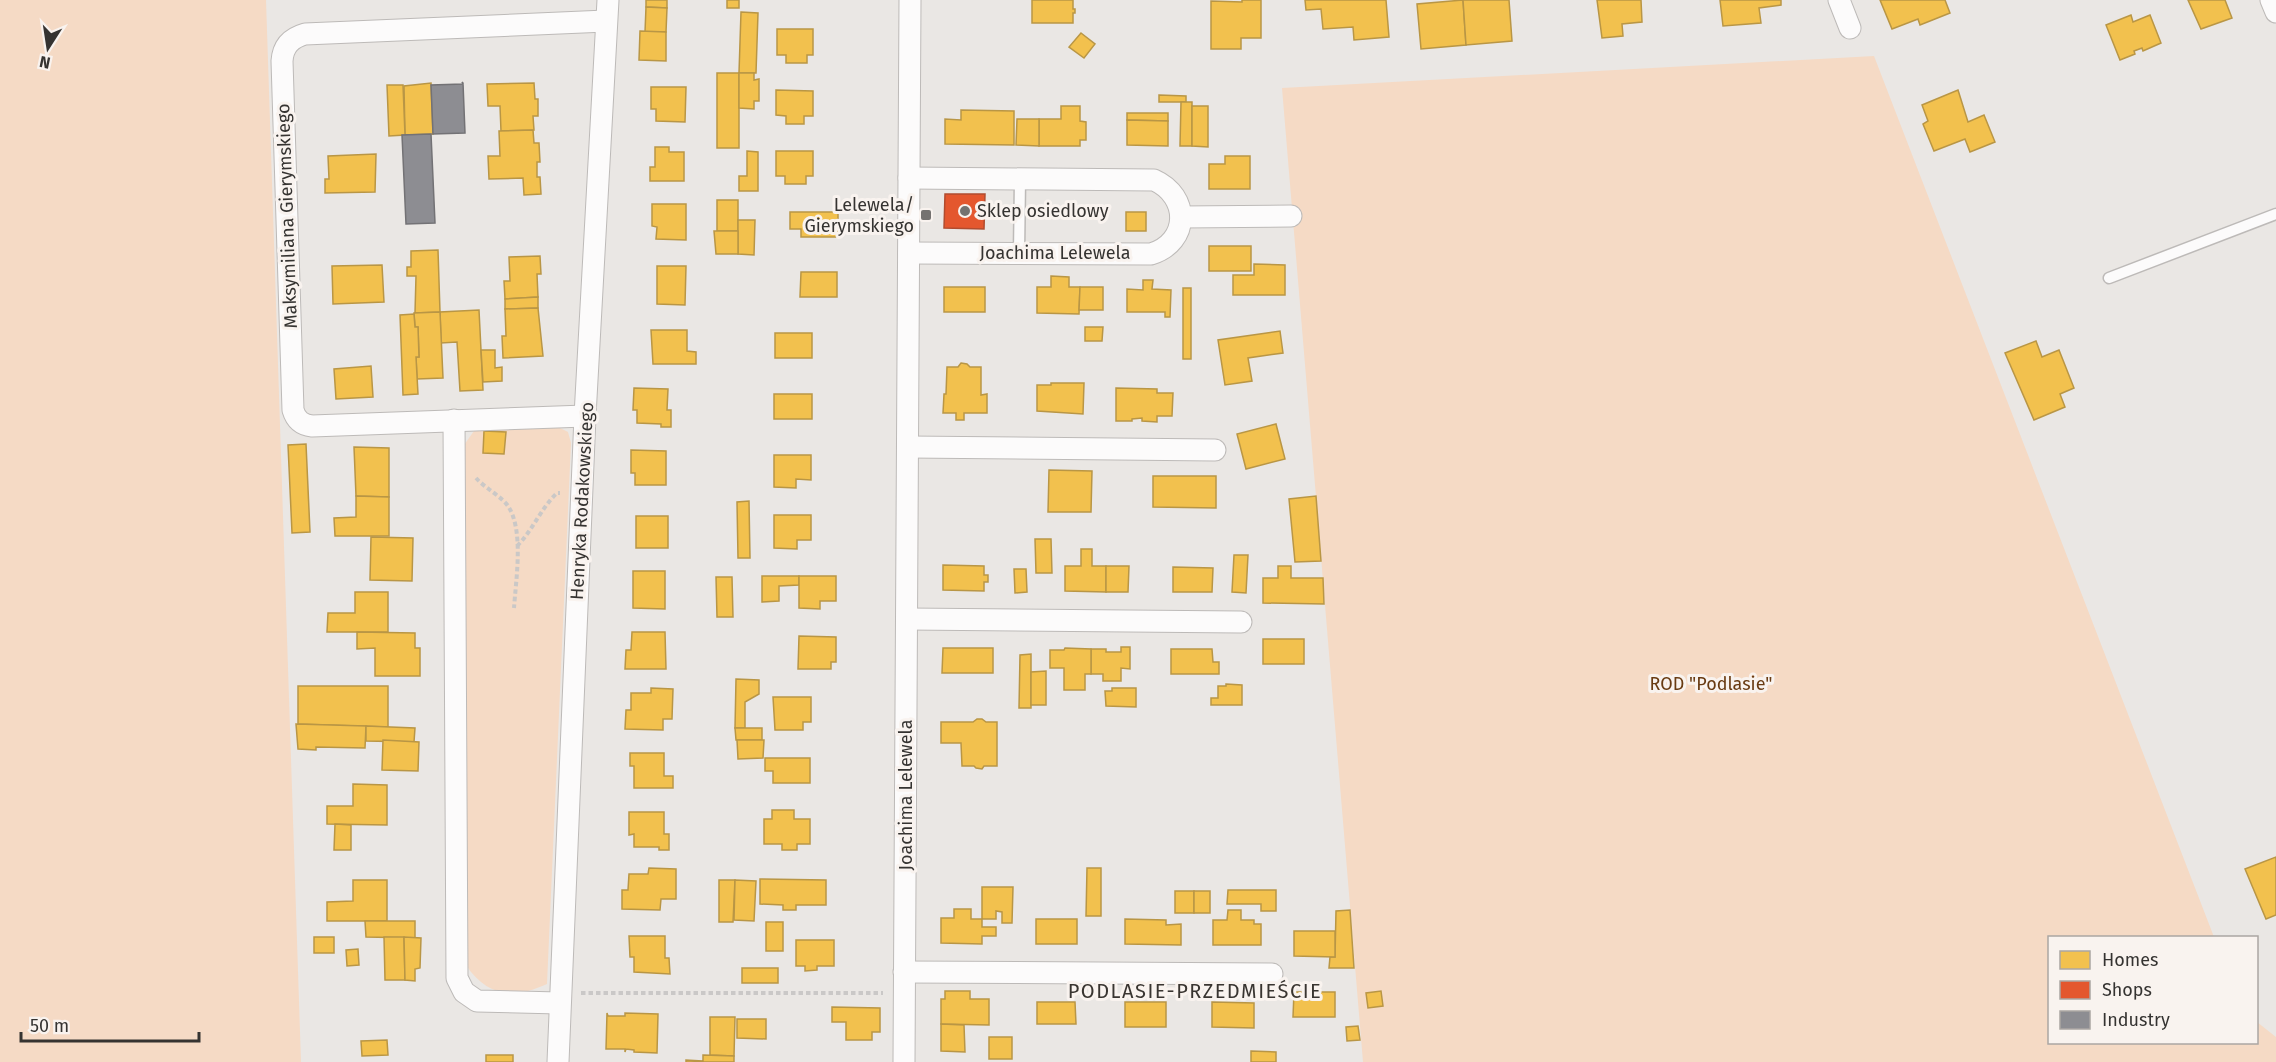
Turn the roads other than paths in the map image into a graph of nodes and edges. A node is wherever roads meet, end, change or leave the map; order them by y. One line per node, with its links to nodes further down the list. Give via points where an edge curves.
1 (608, 0): 6 (street, Henryka Rodakowskiego)
2 (910, 0): 8 (street, Joachima Lelewela)
3 (1839, 0): 7 (street)
4 (2271, 0): 5 (street)
5 (2276, 12)
6 (606, 21): 16 (street, Henryka Rodakowskiego); 17 (street, Maksymiliana Gierymskiego, via 305,34 293,39 285,49 282,73 294,415 302,424 312,426)
7 (1850, 28)
8 (909, 178): 9 (street); 13 (street, Joachima Lelewela)
9 (1020, 179): 12 (street, via 1154,180 1172,192); 14 (lane)
10 (2276, 214): 15 (lane)
11 (1291, 216): 12 (street)
12 (1181, 217): 14 (street, Joachima Lelewela, via 1171,242 1151,254)
13 (909, 253): 14 (street, Joachima Lelewela); 18 (street, Joachima Lelewela)
14 (1019, 253)
15 (2109, 278)
16 (585, 416): 17 (street, Maksymiliana Gierymskiego); 24 (street, Henryka Rodakowskiego)
17 (454, 420): 24 (street, via 457,978 464,992 477,1001)
18 (908, 447): 19 (street); 20 (street, Joachima Lelewela)
19 (1215, 450)
20 (907, 619): 21 (street); 23 (street, Joachima Lelewela)
21 (1241, 622)
22 (1272, 974): 23 (street)
23 (904, 982): 26 (street, Joachima Lelewela)
24 (559, 998): 25 (street, Henryka Rodakowskiego)
25 (558, 1062)
26 (904, 1062)

